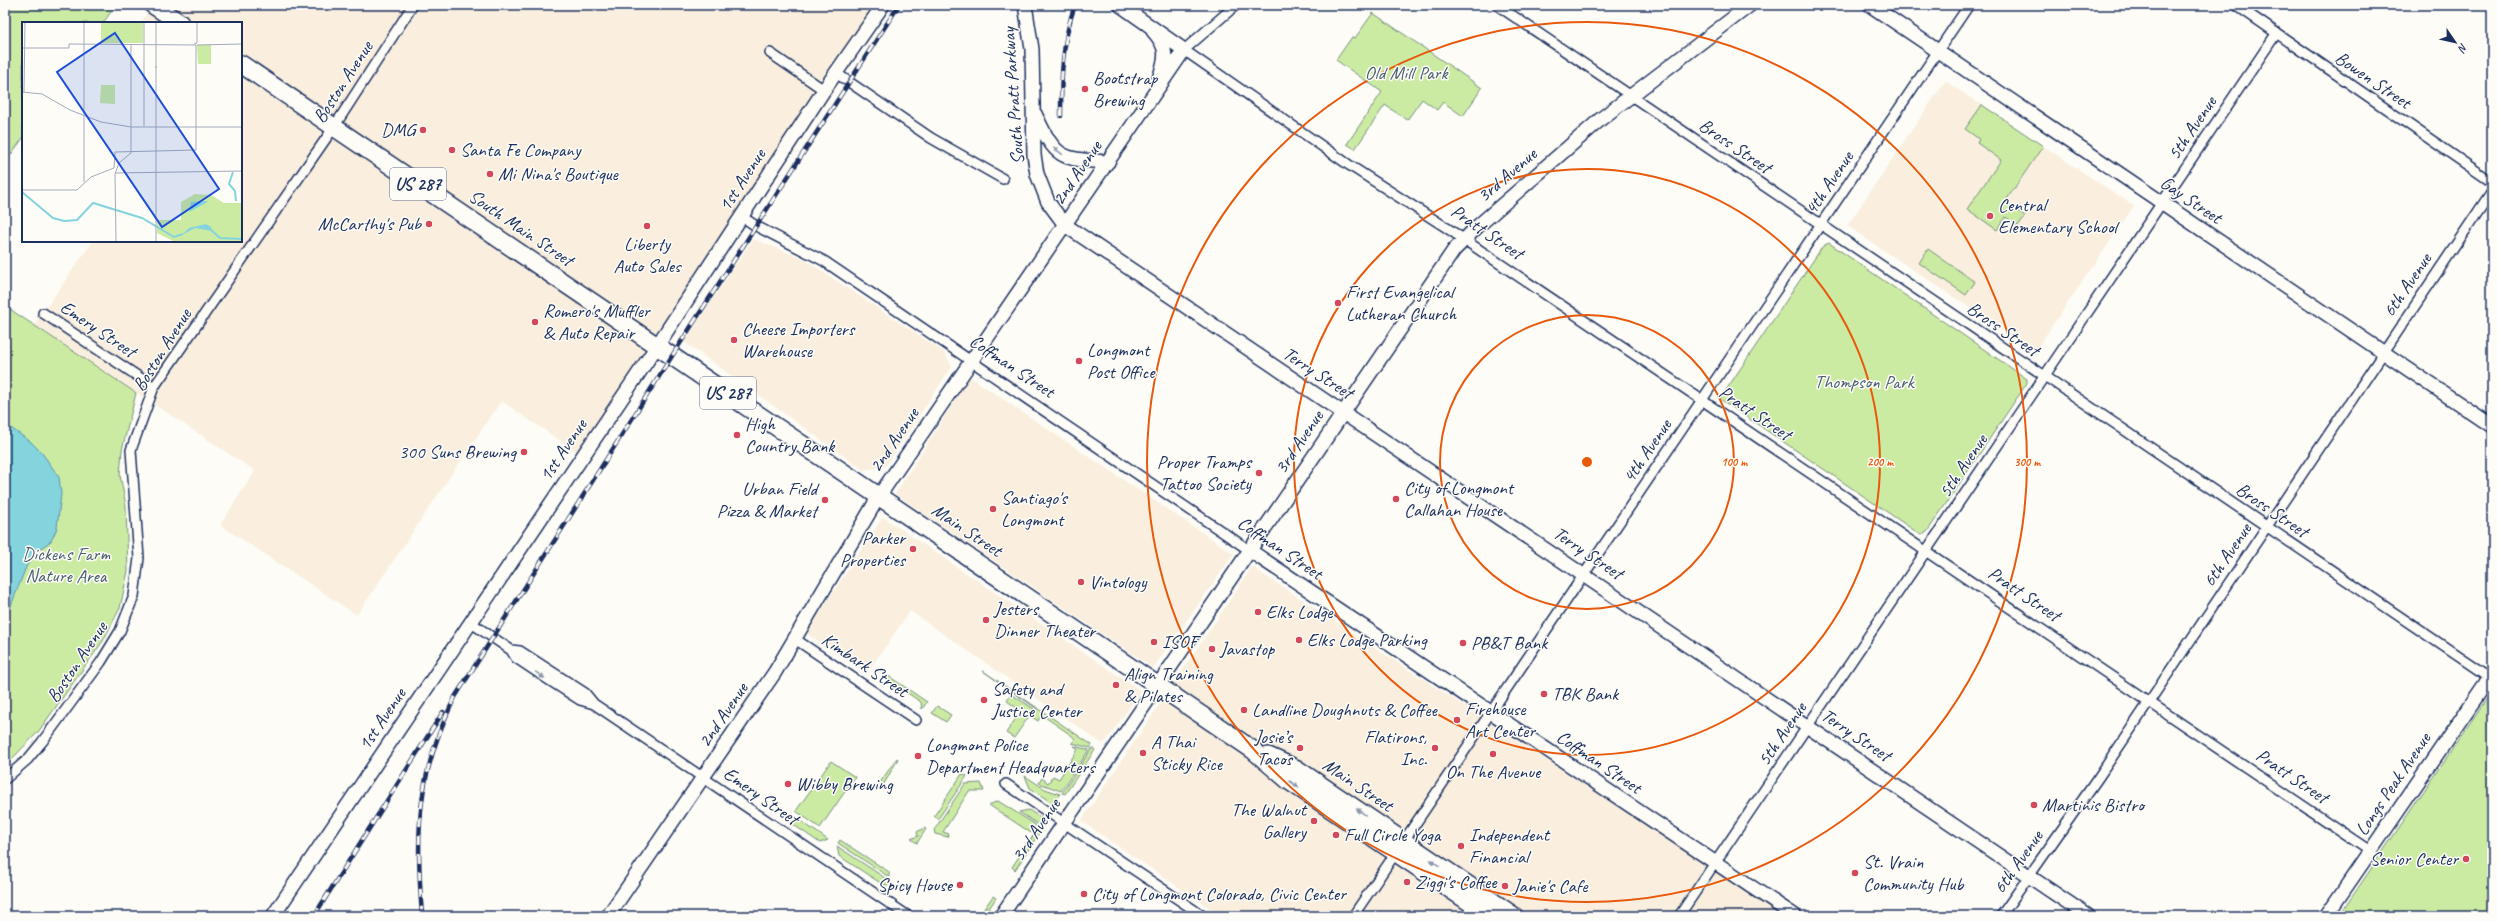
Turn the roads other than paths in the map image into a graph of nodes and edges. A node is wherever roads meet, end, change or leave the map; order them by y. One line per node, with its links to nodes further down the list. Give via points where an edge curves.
1 (153, 5): 13 (highway)
2 (413, 5): 24 (street, Boston Avenue)
3 (883, 5): 19 (street, 1st Avenue)
4 (1025, 5): 23 (street, South Pratt Parkway, via 1030,36)
5 (1120, 5): 12 (street, Pratt Street)
6 (1236, 5): 15 (street, 2nd Avenue)
7 (1497, 5): 22 (street, Bross Street)
8 (1750, 5): 22 (street, 3rd Avenue)
9 (1870, 5): 17 (street, Gay Street)
10 (1969, 5): 17 (street, 4th Avenue)
11 (2236, 5): 14 (street, Bowen Street)
12 (1142, 20): 15 (street, Pratt Street); 21 (street, via 1162,40 1165,50 1164,63)
13 (178, 22)
14 (2276, 34): 27 (street, Bowen Street); 29 (street, 5th Avenue)
15 (1175, 48): 21 (street, 2nd Avenue); 33 (street, Pratt Street)
16 (770, 52): 20 (street)
17 (1938, 52): 29 (street, Gay Street); 32 (street, 4th Avenue)
18 (242, 65): 24 (highway, South Main Street / US 287)
19 (836, 73): 20 (street, 1st Avenue); 26 (street, via 931,138)
20 (824, 90): 30 (street, 1st Avenue)
21 (1155, 92): 25 (street, 2nd Avenue)
22 (1630, 96): 32 (street, Bross Street); 33 (street, 3rd Avenue)
23 (1033, 110): 25 (street, one-way to 23, via 1077,161 1059,152 1048,140); 31 (street, South Pratt Parkway, via 1037,174 1048,202)
24 (334, 127): 35 (highway, South Main Street / US 287); 39 (street, Boston Avenue)
25 (1108, 162): 31 (street, 2nd Avenue)
26 (1003, 180)
27 (2492, 182)
28 (2492, 191): 36 (street, 6th Avenue)
29 (2162, 203): 36 (street, Gay Street); 38 (street, 5th Avenue)
30 (741, 216): 35 (street, 1st Avenue); 37 (street, Coffman Street, via 824,261)
31 (1065, 224): 37 (street, 2nd Avenue); 41 (street, Terry Street)
32 (1821, 225): 38 (street, Bross Street); 40 (street, 4th Avenue)
33 (1463, 240): 40 (street, Pratt Street); 41 (street, 3rd Avenue, via 1443,264)
34 (43, 313): 39 (street, Emery Street)
35 (657, 346): 43 (highway, Main Street / US 287); 48 (street, 1st Avenue)
36 (2382, 352): 42 (street, Gay Street); 44 (street, 6th Avenue)
37 (971, 362): 43 (street, 2nd Avenue); 45 (street, Coffman Street)
38 (2044, 377): 44 (street, Bross Street); 46 (street, 5th Avenue)
39 (154, 387): 57 (street, Boston Avenue, via 132,450 139,558 134,596 120,631 101,662 42,742 28,759)
40 (1702, 400): 46 (street, Pratt Street); 47 (street, 4th Avenue)
41 (1342, 411): 45 (street, 3rd Avenue); 47 (street, Terry Street)
42 (2492, 426)
43 (879, 496): 49 (street, 2nd Avenue); 51 (highway, Main Street / US 287)
44 (2266, 527): 50 (street, Bross Street); 52 (street, 6th Avenue)
45 (1250, 550): 51 (street, 3rd Avenue); 53 (street, Coffman Street)
46 (1926, 551): 52 (street, Pratt Street); 55 (street, 5th Avenue)
47 (1584, 574): 53 (street, 4th Avenue); 55 (street, Terry Street)
48 (470, 622): 56 (street, Emery Street, via 555,684 580,700 594,704); 64 (street, 1st Avenue)
49 (795, 639): 54 (street, Kimbark Street); 56 (street, 2nd Avenue)
50 (2491, 676): 61 (street, Longs Peak Avenue)
51 (1157, 685): 59 (street, 3rd Avenue); 60 (highway, Main Street / US 287, via 1254,750 1297,769)
52 (2148, 702): 61 (street, Pratt Street); 63 (street, 6th Avenue)
53 (1491, 712): 60 (street, 4th Avenue); 62 (street, Coffman Street)
54 (916, 720)
55 (1808, 726): 62 (street, 5th Avenue); 63 (street, Terry Street)
56 (704, 777): 65 (street, 2nd Avenue); 66 (street, Emery Street)
57 (5, 779)
58 (1006, 784): 59 (street)
59 (1064, 823): 67 (street, 3rd Avenue); 68 (street)
60 (1400, 847): 69 (street, 4th Avenue); 70 (highway, Main Street / US 287); 71 (highway, Main Street / US 287, one-way to 60)
61 (2370, 852): 76 (street, Longs Peak Avenue)
62 (1715, 862): 72 (street, 5th Avenue); 73 (street, Coffman Street)
63 (2029, 876): 74 (street, 6th Avenue); 75 (street, Terry Street)
64 (273, 916)
65 (608, 916)
66 (908, 916)
67 (1001, 916)
68 (1203, 916)
69 (1353, 916)
70 (1490, 916)
71 (1514, 916)
72 (1679, 916)
73 (1795, 916)
74 (2001, 916)
75 (2088, 916)
76 (2326, 916)

